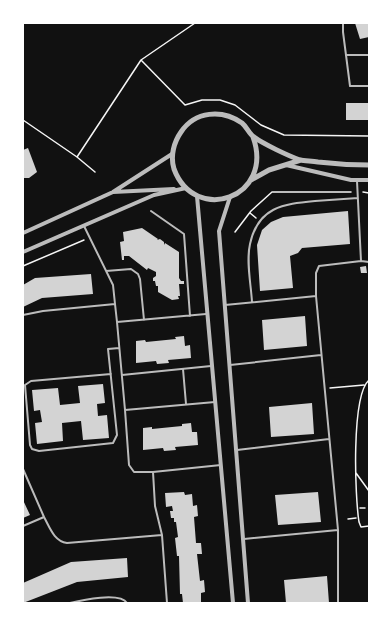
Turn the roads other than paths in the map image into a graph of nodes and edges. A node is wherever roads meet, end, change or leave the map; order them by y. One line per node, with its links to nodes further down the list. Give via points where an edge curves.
1 (343, 23): 2 (lane)
2 (346, 55): 3 (lane); 4 (lane, via 350,86)
3 (369, 55)
4 (369, 86)
5 (253, 137): 6 (street, via 243,124 230,116 214,114 198,117 180,132); 7 (street); 10 (street, via 258,159)
6 (172, 154): 13 (street, via 173,167 178,179); 14 (street)
7 (301, 160): 8 (street); 9 (street)
8 (286, 165): 10 (street, via 269,170); 12 (street)
9 (369, 165)
10 (251, 180): 16 (street, via 242,190)
11 (369, 180): 12 (street)
12 (357, 181): 17 (lane)
13 (186, 188): 14 (street); 15 (street); 19 (street, via 154,195)
14 (113, 192): 20 (street)
15 (197, 196): 16 (street, via 208,199); 29 (street)
16 (230, 197): 28 (street, via 219,231)
17 (358, 198): 22 (lane); 26 (lane, via 287,203 272,209 260,222 249,244)
18 (151, 211): 31 (lane, via 184,234)
19 (84, 226): 21 (street); 24 (lane)
20 (23, 233)
21 (23, 252)
22 (362, 261): 23 (lane); 25 (lane, via 319,266 316,273)
23 (369, 262)
24 (106, 271): 27 (lane, via 113,285); 32 (lane, via 131,269 138,274)
25 (316, 296): 26 (lane); 35 (lane)
26 (252, 302): 28 (lane)
27 (115, 304): 30 (lane); 33 (lane)
28 (225, 305): 36 (street)
29 (208, 314): 31 (lane); 37 (street)
30 (23, 315)
31 (190, 316): 32 (lane)
32 (144, 320): 33 (lane)
33 (117, 322): 34 (lane)
34 (119, 348): 39 (lane, via 108,349); 40 (lane)
35 (321, 355): 36 (lane); 45 (lane)
36 (230, 365): 46 (street)
37 (212, 366): 38 (lane); 42 (street)
38 (183, 369): 40 (lane); 43 (lane)
39 (111, 374): 41 (lane, via 31,381); 41 (lane, via 117,435 116,440 109,444 39,451 32,449)
40 (121, 375): 44 (lane)
41 (24, 385)
42 (215, 402): 43 (lane); 47 (street)
43 (186, 404): 44 (lane)
44 (124, 410): 49 (lane, via 129,465 134,472)
45 (329, 439): 46 (lane); 52 (lane)
46 (236, 450): 54 (street)
47 (221, 464): 49 (lane); 58 (street)
48 (23, 469): 50 (lane)
49 (153, 472): 53 (lane)
50 (44, 516): 51 (lane); 53 (lane, via 60,542)
51 (23, 526)
52 (338, 530): 54 (lane); 60 (lane)
53 (162, 535): 57 (lane)
54 (244, 538): 59 (street)
55 (70, 603): 56 (lane, via 115,597)
56 (128, 603)
57 (167, 603)
58 (233, 603)
59 (248, 603)
60 (338, 603)

